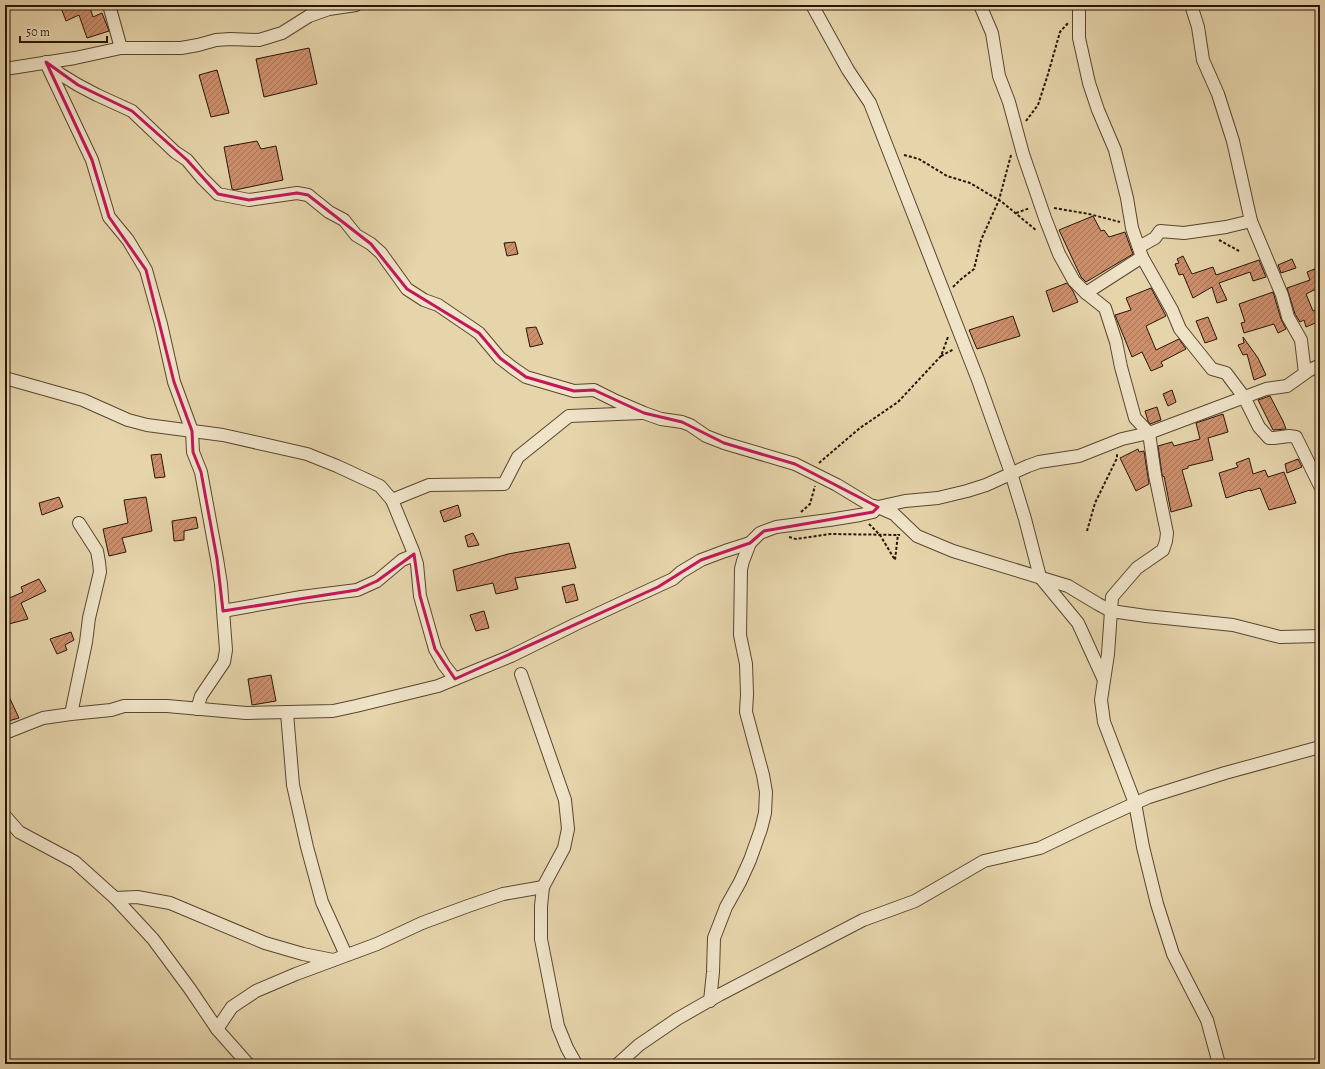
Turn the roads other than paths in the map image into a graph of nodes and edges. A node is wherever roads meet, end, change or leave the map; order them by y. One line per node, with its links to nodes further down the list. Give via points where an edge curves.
1 (109, 5): 7 (street)
2 (356, 5): 7 (street, via 329,9 309,16 282,33 259,40 216,40 181,48)
3 (812, 5): 20 (street, via 848,70 870,103 978,380)
4 (980, 5): 12 (street, via 992,33 999,76 1023,154 1059,254 1074,281)
5 (1078, 5): 11 (street, via 1079,38 1089,83 1115,150 1132,225)
6 (1191, 5): 10 (street, via 1198,27 1203,60 1218,94 1233,142)
7 (120, 48): 8 (street)
8 (46, 62): 9 (street); 17 (street, via 84,88 132,111 187,160 218,194 249,200 297,193 308,195 328,212 344,220 356,235 372,244 407,289 438,305 479,333 500,358 526,377 574,391 594,390); 18 (street, via 92,160 109,217 128,240 146,270 174,382)
9 (5, 69)
10 (1251, 221): 11 (street, via 1226,228 1184,233 1160,231); 14 (street, via 1282,295 1288,317 1301,340)
11 (1141, 252): 12 (street); 16 (street, via 1180,329 1212,368 1226,373)
12 (1086, 293): 19 (street, via 1105,308 1135,418)
13 (1320, 365): 14 (street)
14 (1305, 373): 16 (street, via 1287,386 1266,389)
15 (5, 378): 18 (street, via 84,400 128,420)
16 (1244, 397): 19 (street); 21 (street, via 1259,427 1269,438 1296,437)
17 (644, 413): 22 (street, via 568,416 518,457 504,484 429,485); 23 (street, via 682,422 706,436 795,464)
18 (192, 431): 22 (street, via 223,435 307,454 380,486); 29 (street, via 193,452 201,472 217,559)
19 (1149, 433): 20 (street, via 1118,441 1080,456 1039,462); 28 (street, via 1166,526 1166,541 1163,550 1126,579 1112,597)
20 (1011, 473): 23 (street, via 967,492); 27 (street)
21 (1320, 486)
22 (392, 500): 26 (street)
23 (878, 507): 25 (street, via 873,512 860,515 776,526 760,533); 27 (street, via 894,514 917,536)
24 (79, 523): 36 (street, via 97,551 100,572)
25 (750, 543): 32 (street, via 701,560 663,584 511,656); 45 (street, via 742,569 740,635 746,664 746,712 763,775 766,792 765,813 750,860 726,907 714,938)
26 (414, 555): 29 (street, via 402,560 377,581 357,590); 32 (street, via 420,596 435,650)
27 (1040, 577): 28 (street, via 1068,586); 33 (street, via 1078,623)
28 (1111, 610): 30 (street, via 1233,625 1280,637); 33 (street)
29 (223, 611): 34 (street, via 226,656 201,696)
30 (1320, 636)
31 (521, 674): 41 (street, via 565,800 568,829 564,848)
32 (455, 679): 35 (street, via 431,688 333,711)
33 (1104, 680): 39 (street, via 1101,700 1104,722)
34 (197, 709): 35 (street); 36 (street, via 140,705)
35 (287, 713): 43 (street, via 293,785 307,847 322,902)
36 (71, 714): 37 (street, via 43,718)
37 (5, 733)
38 (1320, 747): 39 (street, via 1171,790)
39 (1135, 803): 45 (street, via 1040,848 977,864 915,901 863,920); 50 (street, via 1159,911 1173,954 1207,1020)
40 (5, 816): 42 (street, via 19,832 75,862)
41 (543, 887): 43 (street, via 503,894 468,906); 48 (street, via 541,938 545,961 558,1026)
42 (115, 898): 44 (street, via 137,897 170,903 265,943); 46 (street, via 153,939)
43 (346, 955): 44 (street)
44 (333, 960): 46 (street, via 256,991 232,1007)
45 (710, 1001): 49 (street, via 639,1045)
46 (217, 1029): 47 (street)
47 (248, 1064)
48 (576, 1064)
49 (618, 1064)
50 (1219, 1064)

